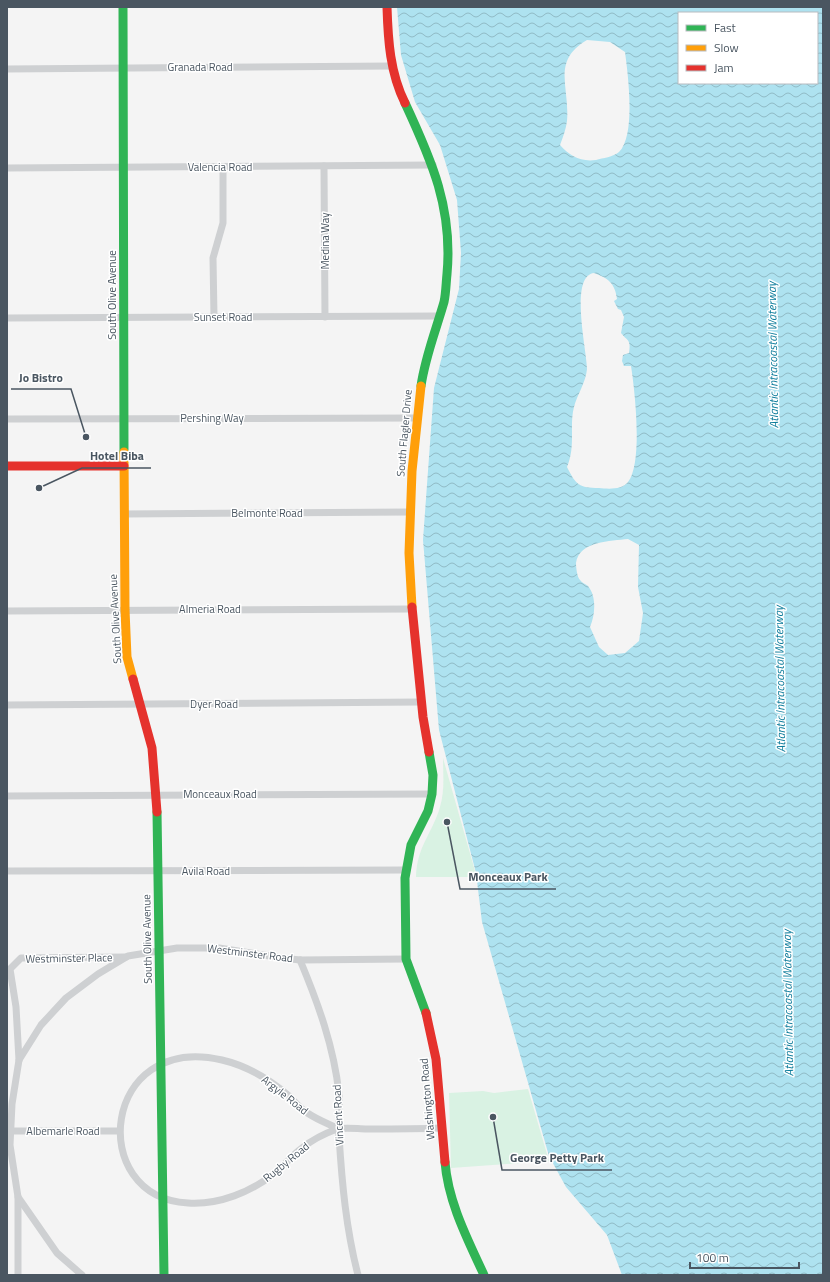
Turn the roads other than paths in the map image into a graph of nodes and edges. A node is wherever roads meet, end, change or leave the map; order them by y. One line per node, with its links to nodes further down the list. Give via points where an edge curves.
1 (123, 7): 4 (street, South Olive Avenue)
2 (387, 7): 3 (street, South Flagler Drive)
3 (392, 66): 4 (street, Granada Road); 6 (street, South Flagler Drive, via 403,100)
4 (123, 68): 5 (street, Granada Road); 8 (street, South Olive Avenue)
5 (7, 69)
6 (433, 165): 7 (street, Valencia Road); 11 (street, South Flagler Drive, via 443,202 448,239 447,280)
7 (324, 166): 9 (street, Valencia Road); 13 (street, Medina Way)
8 (124, 167): 9 (street, Valencia Road); 10 (street, Valencia Road); 15 (street, South Olive Avenue)
9 (223, 167): 12 (street, via 223,223 214,258)
10 (7, 168)
11 (440, 316): 13 (street, Sunset Road); 16 (street, South Flagler Drive, via 423,371)
12 (214, 317): 13 (street, Sunset Road); 15 (street, Sunset Road)
13 (325, 317)
14 (7, 318): 15 (street, Sunset Road)
15 (124, 318): 18 (street, South Olive Avenue)
16 (418, 418): 18 (street, Pershing Way); 21 (street, South Flagler Drive)
17 (7, 419): 18 (street, Pershing Way)
18 (124, 419): 20 (street, South Olive Avenue)
19 (7, 466): 20 (street)
20 (124, 466): 22 (street, South Olive Avenue)
21 (410, 512): 22 (street, Belmonte Road); 23 (street, South Flagler Drive)
22 (124, 514): 25 (street, South Olive Avenue)
23 (412, 609): 25 (street, Almeria Road); 26 (street, South Flagler Drive)
24 (7, 610): 25 (street, Almeria Road)
25 (125, 610): 27 (street, South Olive Avenue, via 128,658)
26 (421, 702): 27 (street, Dyer Road); 30 (street, South Flagler Drive, via 432,763)
27 (139, 704): 28 (street, Dyer Road); 29 (street, South Olive Avenue, via 152,748)
28 (7, 705)
29 (157, 794): 30 (street, Monceaux Road); 31 (street, Monceaux Road); 33 (street, South Olive Avenue)
30 (432, 794): 32 (street, South Flagler Drive, via 428,811 411,845)
31 (7, 796)
32 (406, 870): 33 (street, Avila Road); 37 (street, Washington Road)
33 (158, 871): 34 (street, Avila Road); 35 (street, South Olive Avenue)
34 (7, 872)
35 (159, 951): 36 (street, Westminster Road); 38 (street, Westminster Road, via 177,948 218,948); 40 (street, South Olive Avenue)
36 (128, 956): 39 (street, Westminster Road, via 66,998 41,1025); 39 (street, Westminster Place, via 27,957 17,961 10,969 16,1007)
37 (406, 959): 38 (street, Westminster Road); 41 (street, Washington Road, via 424,1006 436,1059)
38 (300, 960): 42 (street, Vincent Road, via 322,1014 328,1038 339,1094)
39 (19, 1060): 43 (street, Westminster Road)
40 (161, 1063): 42 (street, Argyle Road, via 173,1059 207,1057 239,1064 273,1083 307,1113); 44 (street, Rugby Road, via 143,1076 129,1094 121,1114); 46 (street, South Olive Avenue)
41 (441, 1128): 42 (street); 51 (street, Washington Road, via 446,1174 452,1197 470,1248)
42 (339, 1129): 46 (street, Rugby Road, via 301,1148 275,1173 241,1193 215,1201 188,1203); 50 (street, Vincent Road, via 347,1221)
43 (8, 1131): 44 (street, Albemarle Road); 45 (street, Westminster Road)
44 (119, 1131): 46 (street, Rugby Road, via 123,1153 133,1173 148,1189)
45 (18, 1197): 47 (street, Westminster Road); 48 (street, via 57,1253)
46 (163, 1197): 49 (street, South Olive Avenue)
47 (18, 1275)
48 (82, 1275)
49 (164, 1275)
50 (358, 1275)
51 (484, 1275)

